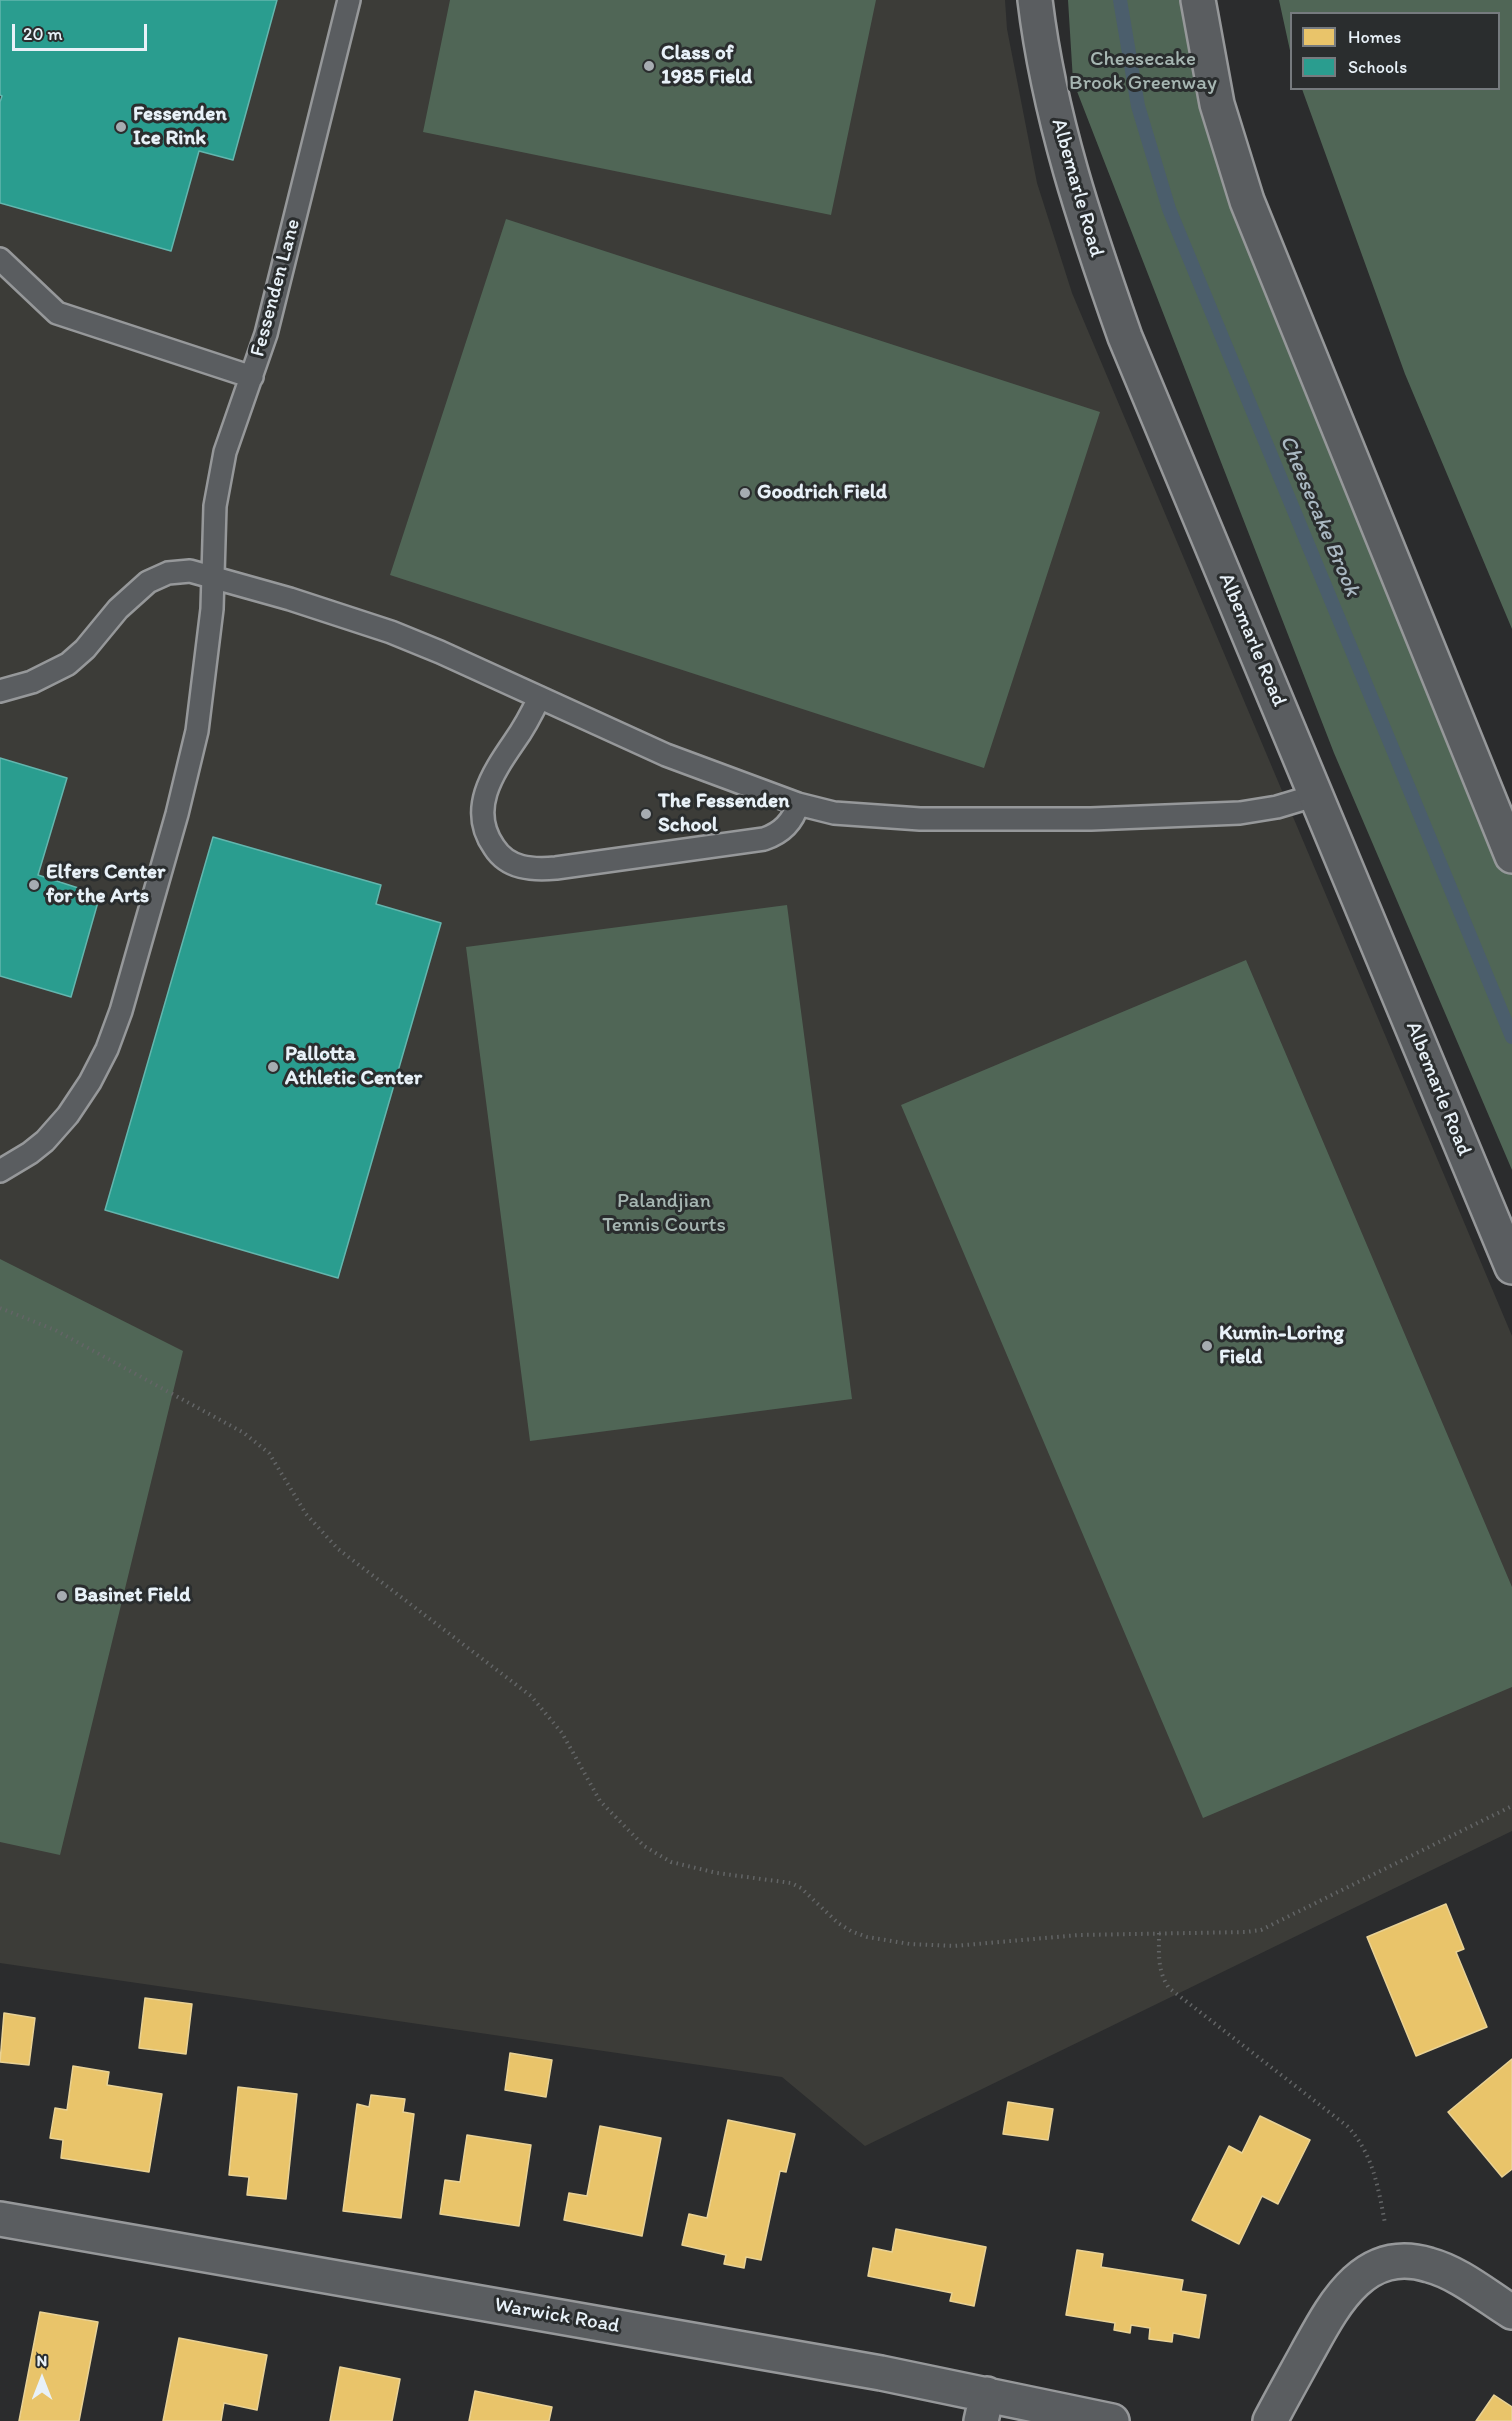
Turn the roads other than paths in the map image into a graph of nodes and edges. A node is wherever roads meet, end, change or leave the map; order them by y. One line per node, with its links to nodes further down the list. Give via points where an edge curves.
1 (349, 0): 5 (lane, Fessenden Lane)
2 (1035, 0): 9 (street, Albemarle Road, via 1058,130 1096,255 1139,373)
3 (1198, 0): 11 (street, via 1217,104 1247,201)
4 (0, 259): 5 (lane, via 57,313)
5 (252, 377): 6 (lane, Fessenden Lane, via 230,434 218,490)
6 (214, 577): 7 (lane, via 190,571 158,576 128,600 68,664 32,682); 8 (lane, via 391,632); 12 (lane, Fessenden Lane, via 197,731 121,1011 107,1049 68,1115 38,1147)
7 (0, 691)
8 (539, 698): 10 (lane, via 666,755); 10 (lane, via 494,770 483,798 483,822 491,844 516,866 556,868 764,839 783,830)
9 (1317, 795): 10 (lane, via 1240,813 1062,820 883,817 834,813); 13 (street, Albemarle Road)
10 (798, 804)
11 (1512, 856)
12 (0, 1171)
13 (1512, 1267)
14 (0, 2219): 16 (street, Warwick Road, via 881,2373)
15 (1512, 2313): 18 (street, via 1440,2269 1416,2262 1372,2269 1333,2306)
16 (984, 2408): 17 (street, Warwick Road)
17 (1112, 2421)
18 (1270, 2421)

